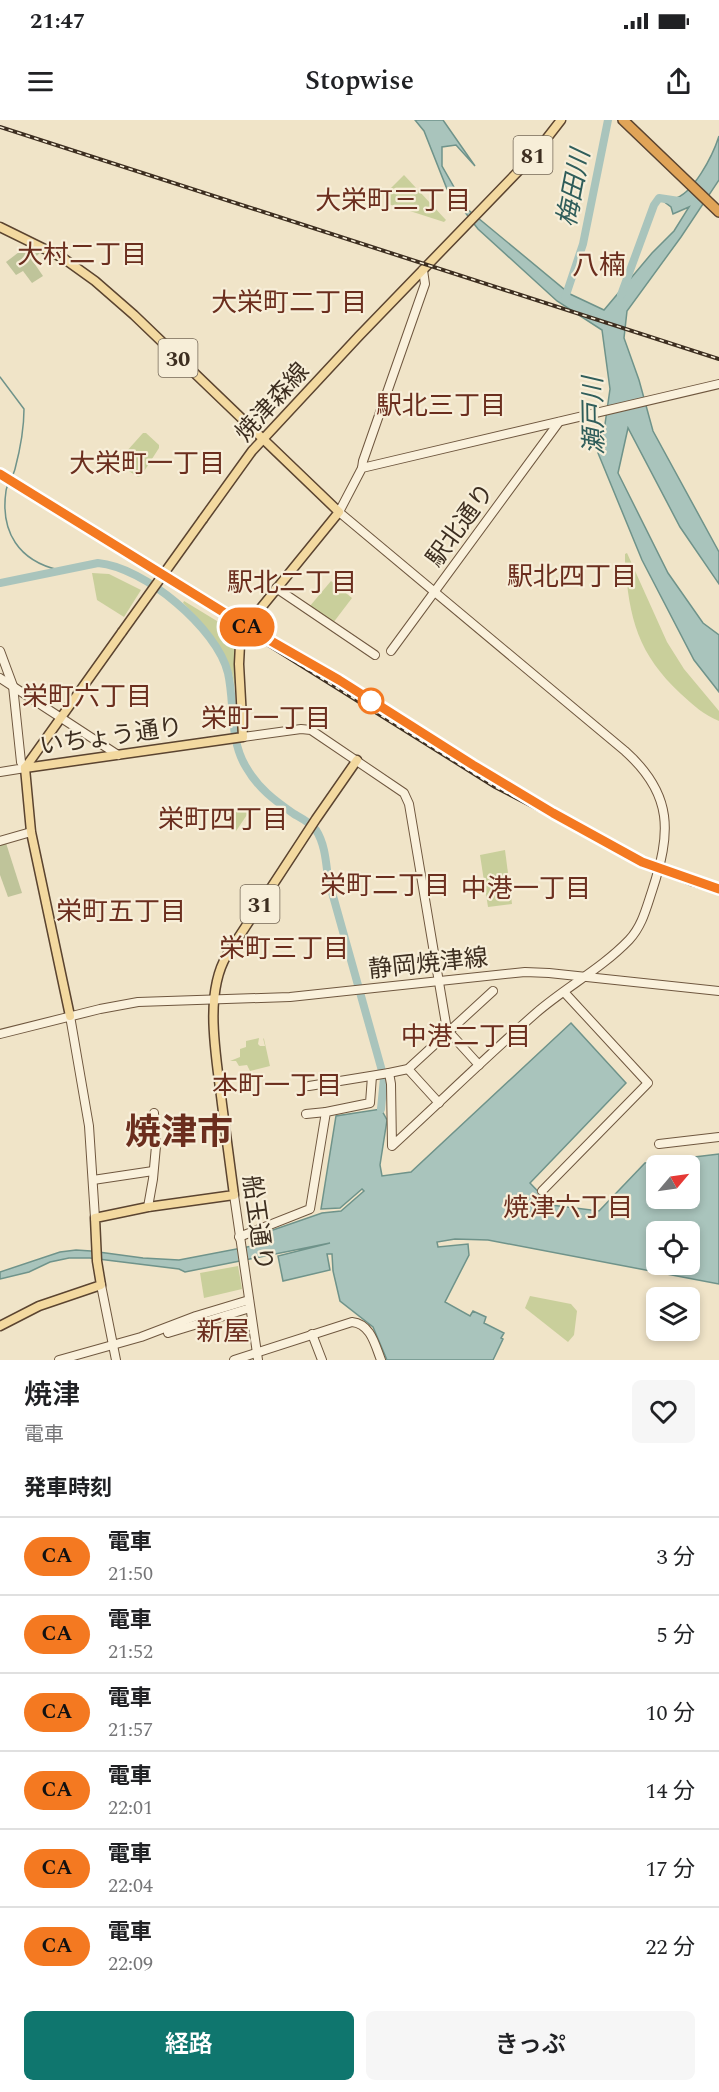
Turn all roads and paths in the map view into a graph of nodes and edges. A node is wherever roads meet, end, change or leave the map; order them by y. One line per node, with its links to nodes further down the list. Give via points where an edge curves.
1 (561, 120): 7 (main road, 焼津森線 / 81, via 537,152)
2 (623, 120): 4 (highway)
3 (633, 120): 4 (highway)
4 (666, 157): 5 (highway)
5 (718, 207)
6 (0, 227): 10 (main road, 30, via 63,258 95,281)
7 (423, 270): 10 (main road, 焼津森線 / 81); 11 (street, via 425,284)
8 (719, 384): 9 (street)
9 (562, 421): 11 (street); 14 (street, 駅北通り)
10 (263, 440): 12 (main road, 30); 20 (main road, 焼津森線 / 81, bridge)
11 (362, 468): 12 (street)
12 (339, 512): 13 (main road); 14 (street)
13 (276, 588): 17 (street); 21 (main road, via 252,619 240,644)
14 (435, 592): 16 (street, 駅北通り); 28 (street, via 637,761 660,800 665,824 664,850 642,920 623,945)
15 (0, 651): 19 (street)
16 (391, 651)
17 (375, 655)
18 (0, 678): 19 (street)
19 (13, 686): 20 (street); 24 (street, via 21,762)
20 (61, 718): 22 (street); 24 (main road, 焼津森線 / 81)
21 (236, 738): 22 (main road, いちょう通り); 23 (street, via 306,729)
22 (118, 755): 24 (main road, いちょう通り)
23 (357, 760): 29 (street, via 399,789 409,804); 33 (main road, 31, via 223,960)
24 (25, 768): 25 (street, いちょう通り); 26 (main road)
25 (0, 772)
26 (31, 832): 27 (street); 34 (main road)
27 (0, 841)
28 (586, 977): 29 (street, 静岡焼津線, via 525,972); 30 (street, 静岡焼津線); 32 (street)
29 (438, 982): 33 (street, 静岡焼津線, via 291,997); 35 (street)
30 (719, 991)
31 (493, 992): 35 (street)
32 (564, 992): 37 (street); 50 (street, via 648,1083)
33 (215, 999): 34 (street, 静岡焼津線, via 138,1002); 51 (main road, 船玉通り / 31, via 214,1047)
34 (70, 1016): 36 (street, 静岡焼津線); 49 (street, via 89,1126)
35 (449, 1032): 37 (street); 38 (street)
36 (0, 1034)
37 (479, 1065): 42 (street)
38 (408, 1070): 39 (street); 42 (street)
39 (388, 1073): 40 (street); 42 (street, via 392,1146)
40 (375, 1075): 41 (street); 43 (street, via 370,1103)
41 (309, 1086)
42 (439, 1103)
43 (326, 1112): 45 (street); 54 (street, via 310,1209)
44 (154, 1113): 48 (street)
45 (306, 1114)
46 (719, 1137): 47 (street)
47 (659, 1144)
48 (153, 1172): 49 (street); 52 (street)
49 (93, 1179): 53 (street)
50 (542, 1191)
51 (234, 1195): 52 (main road); 54 (street, 船玉通り)
52 (148, 1207): 53 (main road)
53 (95, 1218): 55 (main road)
54 (239, 1237): 56 (street, 船玉通り)
55 (101, 1285): 57 (main road, via 39,1306); 59 (street)
56 (249, 1304): 59 (street, via 196,1316); 60 (street, 船玉通り)
57 (0, 1326)
58 (312, 1334): 60 (street); 65 (street); 66 (street, via 358,1323 371,1334)
59 (113, 1347): 61 (street); 62 (street); 63 (street)
60 (257, 1356): 64 (street)
61 (59, 1360)
62 (76, 1360)
63 (116, 1360)
64 (234, 1360)
65 (322, 1360)
66 (381, 1360)

